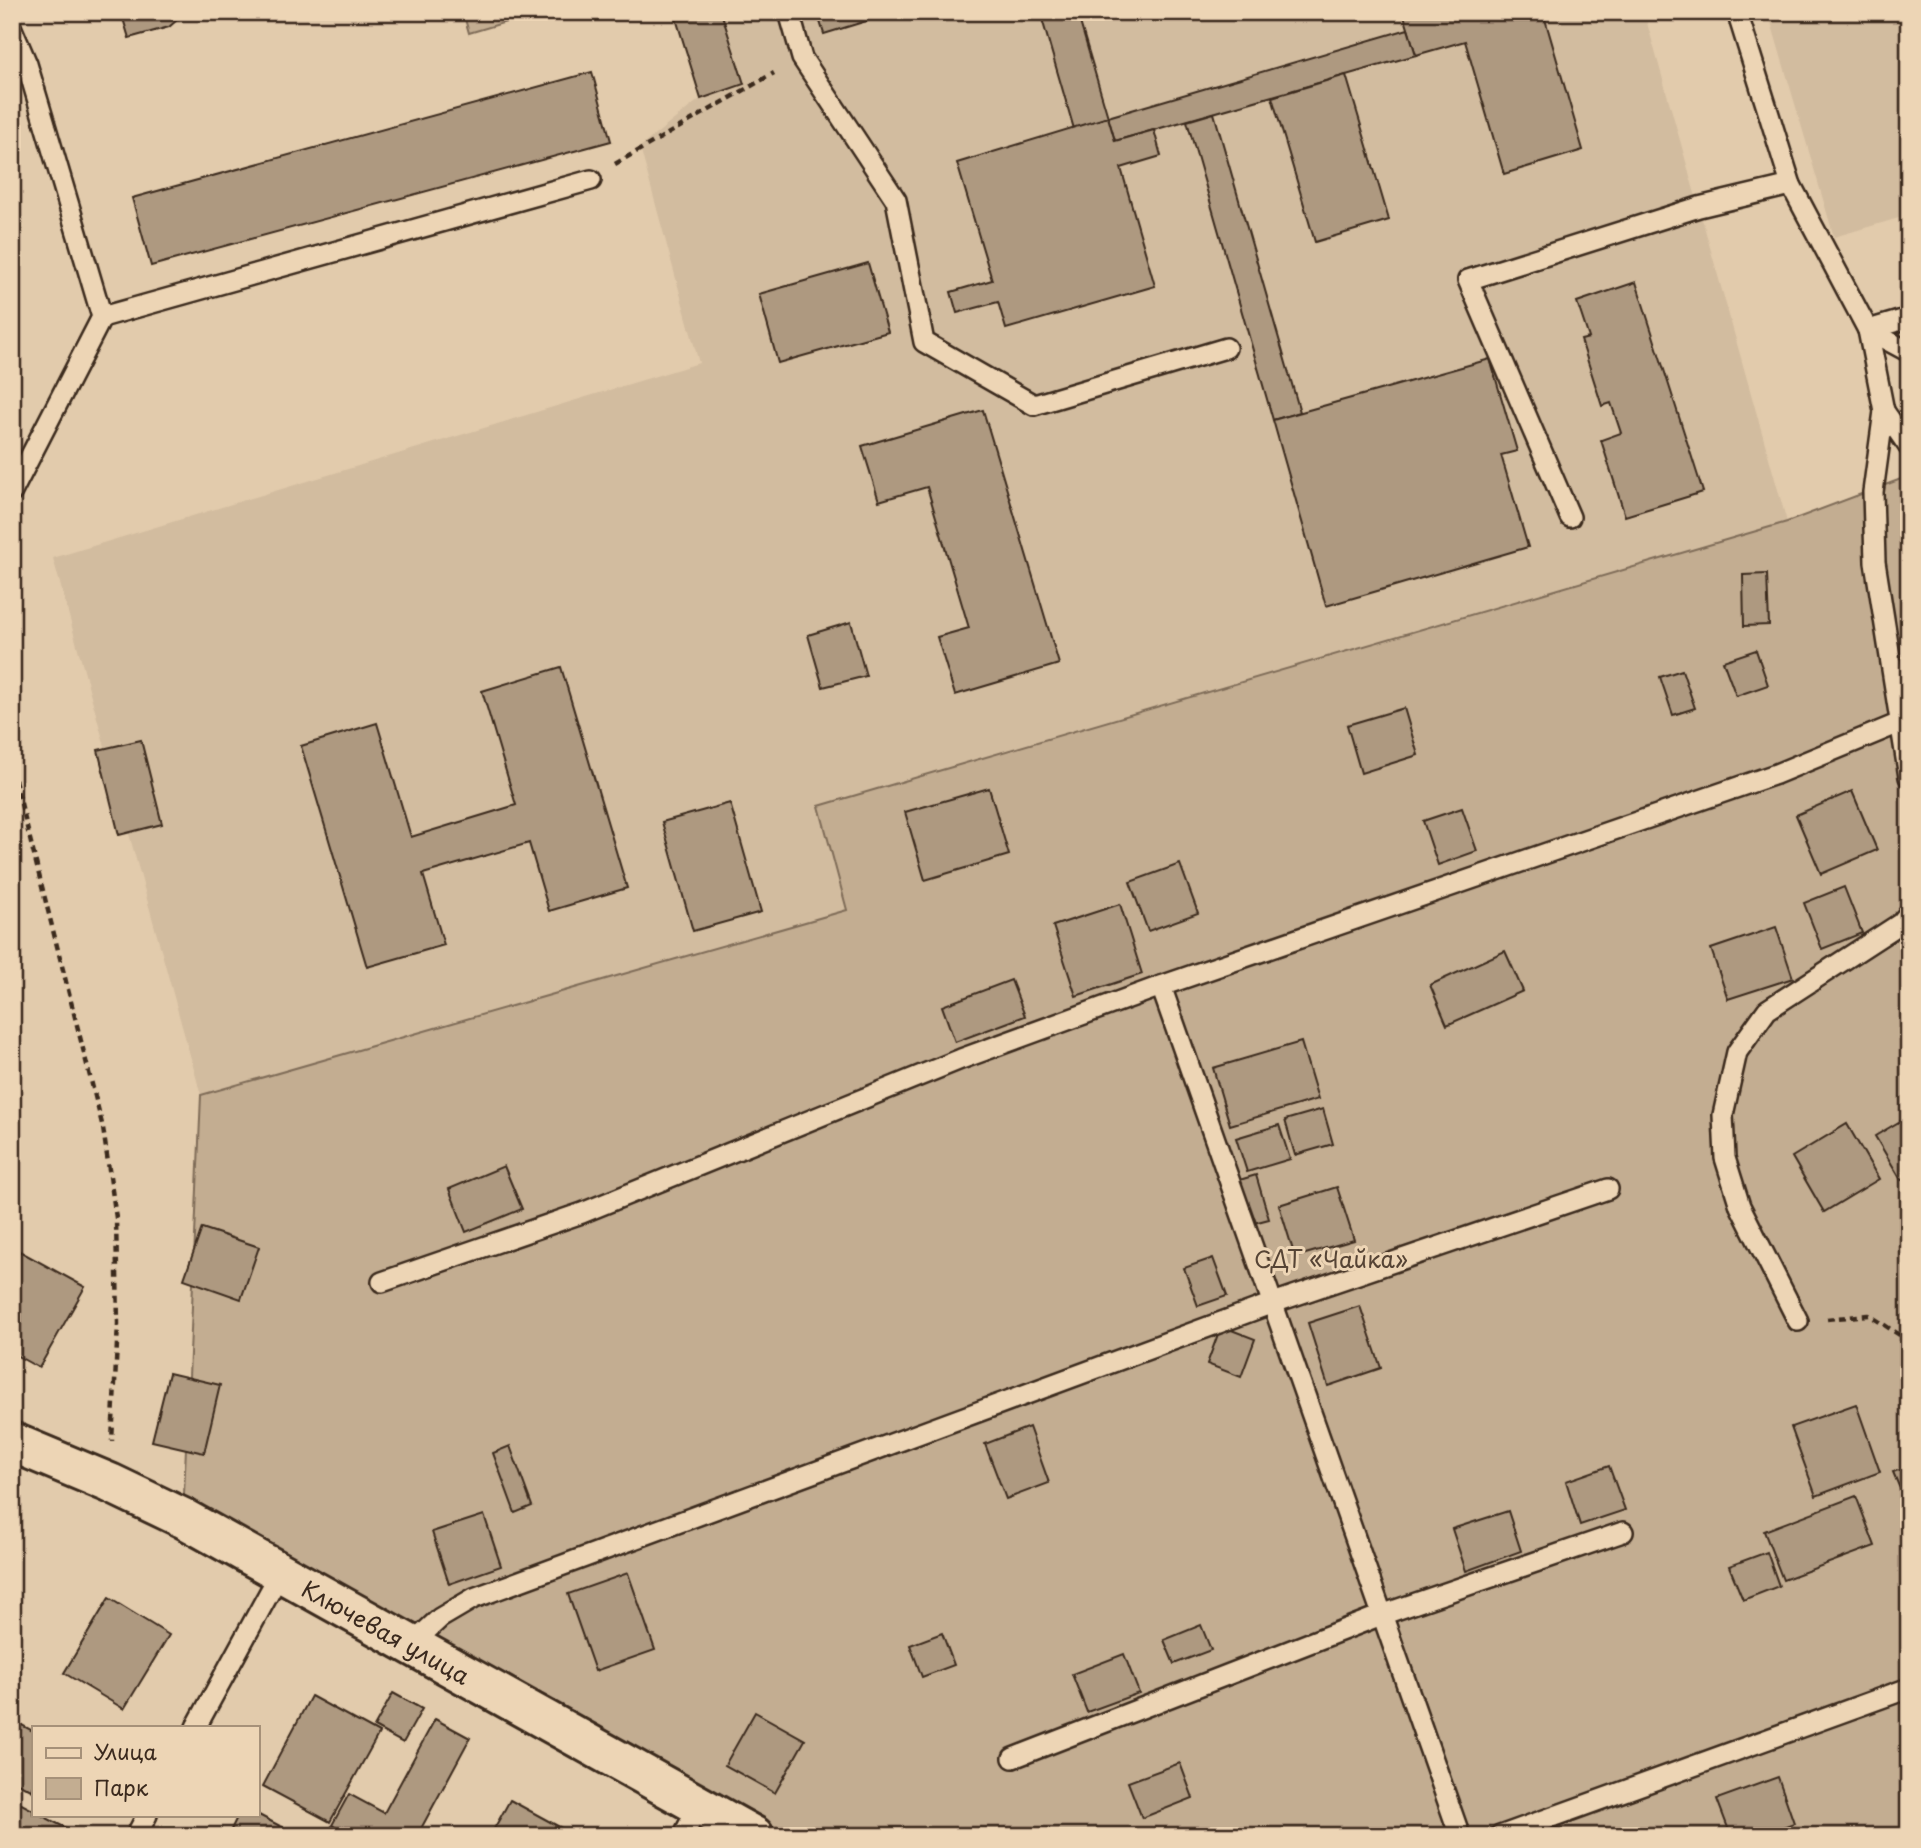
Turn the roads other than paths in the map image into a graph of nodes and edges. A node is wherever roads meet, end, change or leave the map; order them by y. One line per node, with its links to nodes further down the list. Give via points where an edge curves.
1 (789, 12): 9 (lane, via 802,58 896,200 924,342 1034,405)
2 (1737, 12): 5 (lane)
3 (12, 29): 6 (lane, via 27,64)
4 (591, 180): 6 (lane)
5 (1791, 185): 8 (lane); 14 (lane, via 1699,207 1468,280)
6 (102, 317): 13 (lane)
7 (1909, 318): 8 (lane)
8 (1868, 330): 10 (lane); 11 (lane)
9 (1226, 348)
10 (1909, 352)
11 (1884, 411): 12 (lane); 15 (lane, via 1873,492 1875,562)
12 (1909, 447)
13 (12, 492)
14 (1570, 517)
15 (1902, 722): 16 (lane); 18 (lane, via 1776,774)
16 (1909, 776)
17 (1909, 913): 22 (lane, via 1901,923 1767,1010 1737,1052 1723,1115 1725,1158 1740,1206)
18 (1161, 986): 20 (lane, via 961,1059 582,1213); 21 (lane)
19 (1608, 1189): 21 (lane)
20 (382, 1282)
21 (1273, 1303): 26 (lane); 27 (lane, via 474,1598 440,1618)
22 (1798, 1321)
23 (12, 1442): 25 (street, Ключевая улица, via 183,1518)
24 (1623, 1532): 26 (lane)
25 (281, 1573): 27 (street, Ключевая улица); 29 (lane)
26 (1384, 1614): 30 (lane); 35 (lane)
27 (411, 1646): 32 (street, Ключевая улица)
28 (1909, 1688): 36 (lane)
29 (196, 1726)
30 (1013, 1758)
31 (146, 1816): 33 (lane)
32 (691, 1820): 34 (street, Ключевая улица)
33 (136, 1836)
34 (754, 1836)
35 (1460, 1836)
36 (1500, 1836)

